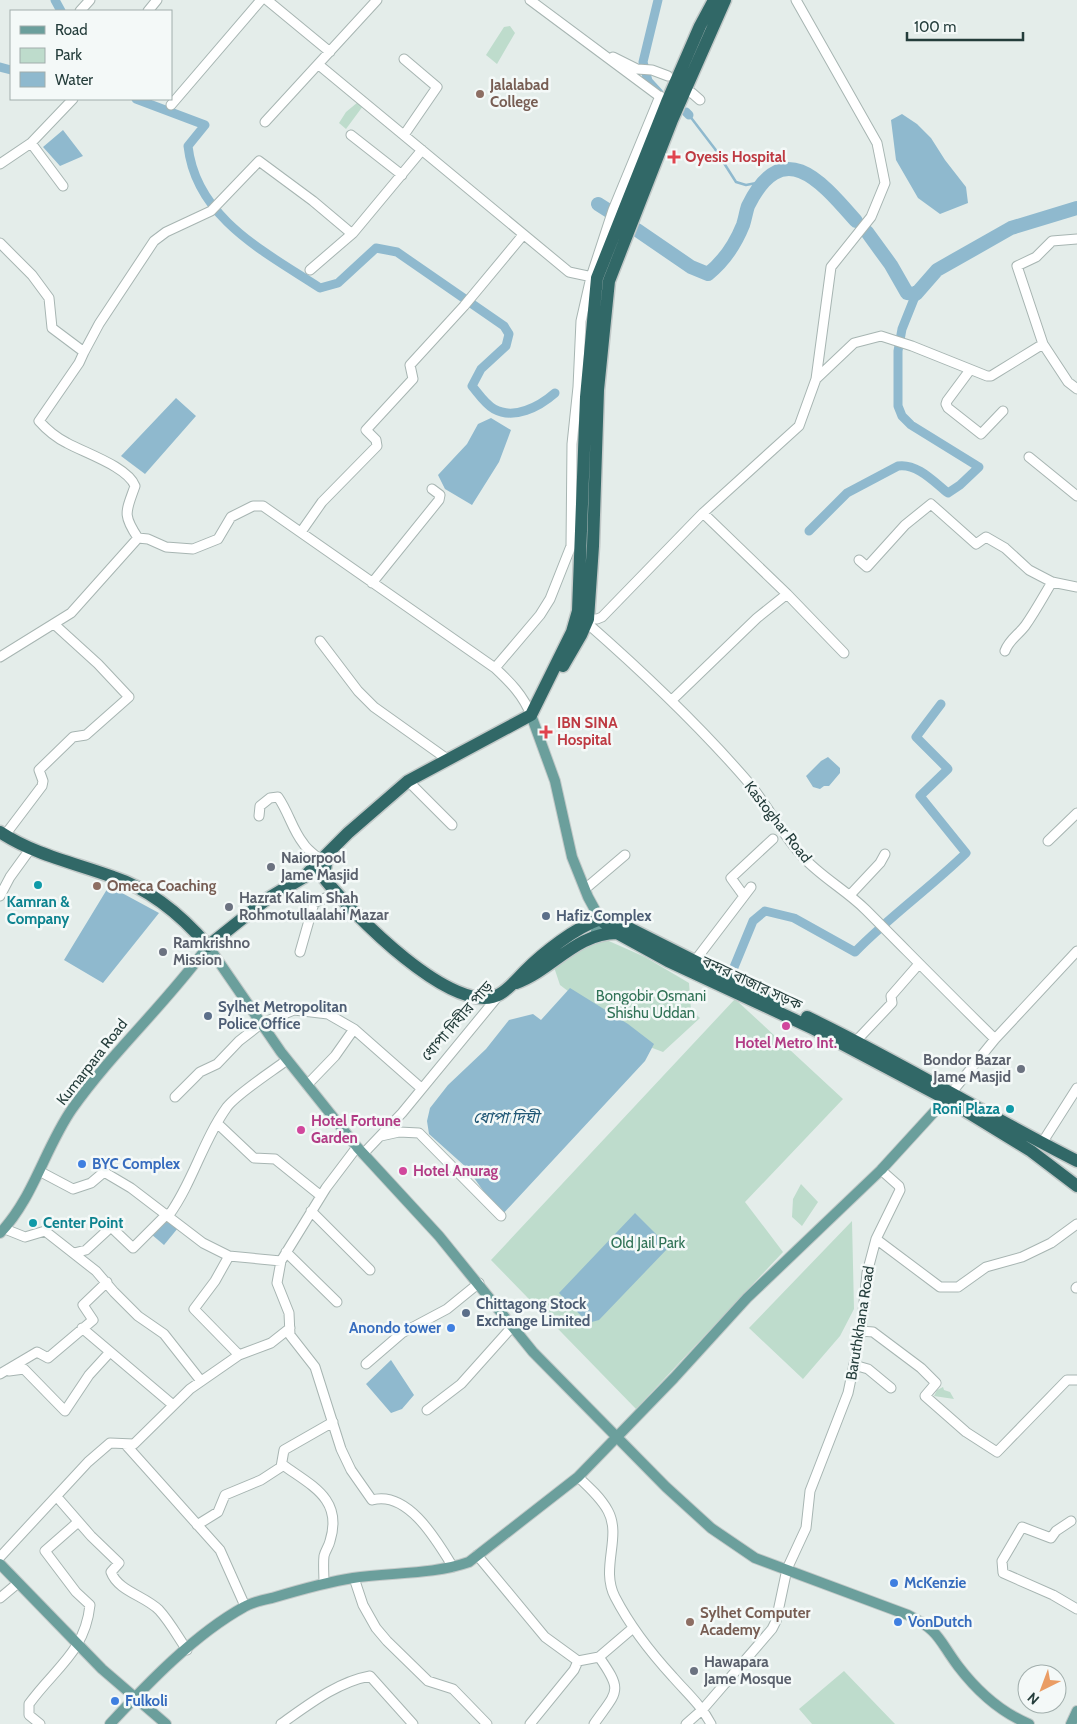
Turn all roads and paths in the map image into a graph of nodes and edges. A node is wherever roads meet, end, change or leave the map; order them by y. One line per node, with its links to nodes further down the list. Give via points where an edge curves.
1 (90, 0): 10 (street)
2 (158, 0): 11 (street)
3 (261, 0): 21 (street)
4 (267, 0): 13 (street)
5 (377, 0): 13 (street)
6 (530, 0): 12 (street)
7 (714, 0): 18 (highway)
8 (726, 0): 35 (highway)
9 (796, 0): 39 (street, via 876,143 885,183 871,217 831,267)
10 (81, 10)
11 (149, 10)
12 (565, 27): 16 (street, via 574,29 602,51 637,69); 18 (street)
13 (330, 52): 15 (street)
14 (404, 58): 24 (street, via 437,87)
15 (319, 65): 22 (street); 24 (street)
16 (668, 76)
17 (692, 93): 20 (street)
18 (664, 99): 35 (highway)
19 (72, 100): 25 (street)
20 (700, 100)
21 (171, 105)
22 (265, 122)
23 (351, 135): 28 (street)
24 (404, 135): 26 (street)
25 (31, 143): 27 (street); 29 (street)
26 (422, 150): 28 (street); 31 (street)
27 (0, 164)
28 (402, 175): 30 (street)
29 (63, 186)
30 (351, 233): 34 (street); 37 (street, via 260,161 211,211 154,240)
31 (523, 235): 35 (street, via 569,272); 46 (street, via 410,365 413,379 366,430 376,440 377,446 322,502)
32 (1077, 239): 36 (street, via 1052,241 1036,257 1017,266)
33 (0, 243): 37 (street, via 32,275 49,298 52,328)
34 (310, 270)
35 (599, 279): 53 (highway, via 593,546); 59 (street, via 581,321 572,444 571,546 550,600); 60 (highway, via 586,397 578,612 572,632)
36 (1043, 344): 38 (street, via 991,376); 40 (street, via 1068,382)
37 (84, 352): 47 (street, via 39,421 66,443 133,480 135,486 125,514)
38 (970, 370): 39 (street, via 890,338 874,336 854,343); 41 (street, via 947,401 948,408 981,434)
39 (816, 379): 45 (street, via 800,426)
40 (1077, 389)
41 (1003, 411)
42 (1029, 457): 44 (street)
43 (432, 489): 50 (street, via 440,495 439,500)
44 (1077, 496)
45 (702, 513): 52 (street); 53 (street, via 602,617)
46 (300, 532): 47 (street, via 258,505 231,517 218,539 193,549); 50 (street)
47 (138, 538): 54 (street, via 71,613)
48 (859, 560): 49 (street, via 867,567 905,525 931,504 976,544 986,537 1005,548 1029,570)
49 (1052, 582): 51 (street); 56 (street)
50 (372, 583): 59 (street)
51 (1077, 587)
52 (787, 594): 57 (street); 61 (street, via 756,618)
53 (587, 621): 60 (highway); 61 (street, Kastoghar Road)
54 (54, 624): 58 (street); 68 (street, via 129,697 96,728 86,735 73,737 44,763 39,770 42,786)
55 (320, 641): 63 (street, via 358,692 374,707)
56 (1005, 650)
57 (844, 653)
58 (0, 657)
59 (495, 668): 62 (street, via 515,687)
60 (540, 698): 62 (highway)
61 (672, 700): 80 (street, Kastoghar Road, via 750,784 800,854)
62 (530, 715): 63 (highway); 78 (main road, বন্দর বাজার সড়ক, via 555,781 572,857)
63 (447, 759): 64 (highway)
64 (408, 781): 67 (street); 74 (highway, via 348,832)
65 (1077, 814): 70 (street)
66 (259, 816): 74 (street, via 260,806 270,798 278,797 304,845)
67 (452, 825)
68 (2, 834): 71 (highway)
69 (772, 839): 82 (street, via 731,878)
70 (1048, 841)
71 (32, 848): 81 (street); 87 (highway, via 142,890 189,925)
72 (885, 854): 80 (street)
73 (625, 855): 78 (street)
74 (324, 858): 75 (highway); 76 (highway)
75 (304, 877): 76 (highway); 87 (highway, via 267,899)
76 (324, 878): 79 (highway)
77 (752, 887): 82 (street)
78 (585, 889): 83 (main road, বন্দর বাজার সড়ক)
79 (336, 893): 89 (street, via 314,903); 93 (highway, via 404,958 446,986 462,995 480,998)
80 (850, 895): 91 (street, Kastoghar Road)
81 (0, 896)
82 (744, 896): 90 (street)
83 (592, 903): 84 (main road, বন্দর বাজার সড়ক); 84 (main road)
84 (590, 923): 85 (highway, বন্দর বাজার সড়ক); 86 (main road); 90 (highway, via 617,922); 92 (highway, ধোপা দিঘীর পাড়, via 526,970)
85 (617, 933): 86 (highway); 102 (highway, বন্দর বাজার সড়ক, via 694,974)
86 (595, 935): 92 (highway, via 531,978)
87 (208, 946): 94 (main road); 110 (main road, Kumarpara Road, via 181,982 106,1063 71,1111)
88 (1077, 951): 96 (street)
89 (300, 952)
90 (694, 962): 97 (highway)
91 (918, 965): 96 (street, Kastoghar Road); 97 (street, via 890,996 892,1004)
92 (514, 983): 93 (highway, ধোপা দিঘীর পাড়)
93 (499, 995): 100 (street, ধোপা দিঘীর পাড়)
94 (262, 1024): 95 (street, via 294,1010 305,1010 328,1014); 98 (main road); 103 (street, via 239,1041 217,1064 200,1072)
95 (354, 1029): 99 (street, via 335,1056); 100 (street)
96 (995, 1039): 102 (street)
97 (857, 1040): 102 (highway)
98 (287, 1060): 99 (main road); 104 (street, via 227,1106)
99 (307, 1085): 107 (main road)
100 (421, 1088): 105 (street, ধোপা দিঘীর পাড়)
101 (1077, 1088): 106 (street)
102 (949, 1096): 106 (highway); 109 (main road); 111 (highway, বন্দর বাজার সড়ক)
103 (175, 1097)
104 (218, 1124): 112 (street, via 254,1158 275,1159); 114 (street, via 183,1195)
105 (381, 1136): 107 (street, ধোপা দিঘীর পাড়); 115 (street, via 399,1132 419,1133)
106 (1042, 1143): 108 (highway)
107 (360, 1150): 112 (street, ধোপা দিঘীর পাড়); 125 (main road)
108 (1077, 1161)
109 (881, 1170): 118 (street, Baruthkhana Road, via 900,1190); 142 (main road, via 747,1298)
110 (39, 1171): 114 (street, via 74,1189 91,1183 104,1172); 117 (main road, Kumarpara Road)
111 (1077, 1186)
112 (321, 1196): 113 (street, ধোপা দিঘীর পাড়)
113 (312, 1211): 119 (street, ধোপা দিঘীর পাড়); 123 (street)
114 (168, 1215): 120 (street, via 133,1248 111,1227 86,1250); 121 (street, via 203,1243)
115 (501, 1216)
116 (1077, 1224): 118 (street, via 1051,1243 1022,1257 986,1267 958,1287 940,1287)
117 (2, 1231): 120 (street, via 25,1237 44,1231)
118 (876, 1239): 130 (street, Baruthkhana Road, via 867,1273)
119 (286, 1252): 122 (street, ধোপা দিঘীর পাড়); 126 (street)
120 (74, 1253): 124 (street)
121 (229, 1256): 122 (street); 132 (street, via 194,1309)
122 (281, 1261): 129 (street, via 277,1283 289,1313)
123 (370, 1270)
124 (107, 1282): 128 (street, via 83,1305 94,1318); 137 (street, via 138,1316 164,1334)
125 (478, 1283): 127 (main road); 133 (street, via 448,1309 402,1333)
126 (336, 1302)
127 (512, 1327): 140 (street, via 461,1384); 142 (main road, via 554,1374)
128 (82, 1328): 131 (street); 135 (street, via 48,1358 37,1352)
129 (290, 1328): 132 (street, via 271,1343); 141 (street, via 290,1335 315,1367)
130 (861, 1331): 134 (street, Baruthkhana Road); 136 (street, via 872,1332 921,1368 936,1383 926,1396 966,1432 997,1452 1067,1380)
131 (110, 1352): 135 (street, via 88,1375 65,1411 24,1369); 139 (street)
132 (239, 1355): 137 (street)
133 (366, 1364)
134 (854, 1365): 138 (street, via 868,1370); 154 (street, Baruthkhana Road, via 848,1393 810,1491 806,1528)
135 (3, 1372)
136 (1077, 1380)
137 (202, 1381): 139 (street)
138 (890, 1388)
139 (173, 1405): 143 (street, via 134,1444)
140 (427, 1410)
141 (333, 1422): 144 (street, via 284,1450); 153 (street, via 344,1456 365,1492 372,1500 383,1497 397,1502 417,1516 436,1539)
142 (619, 1437): 145 (main road); 154 (main road, via 711,1528 755,1558)
143 (126, 1445): 146 (street, via 110,1443); 149 (street)
144 (283, 1465): 149 (street, via 261,1480 225,1495 218,1512); 157 (street, via 321,1493 334,1516 331,1541 324,1556)
145 (578, 1477): 150 (main road); 161 (street, via 609,1512 613,1531 608,1577 614,1596)
146 (57, 1497): 147 (street); 151 (street)
147 (78, 1522): 162 (street, via 45,1552 90,1605 87,1627); 163 (street, via 119,1563 111,1572 115,1580 161,1612)
148 (1071, 1522): 160 (street, via 1056,1531 1052,1538 1022,1527 1001,1567 1003,1573)
149 (197, 1525): 159 (street, via 220,1550)
150 (477, 1555): 153 (main road); 165 (street, via 545,1637)
151 (0, 1557)
152 (0, 1564): 156 (main road)
153 (453, 1568): 155 (main road)
154 (787, 1569): 167 (street, Baruthkhana Road, via 772,1628); 179 (main road, via 926,1624 939,1635 958,1665 984,1696)
155 (354, 1578): 157 (main road); 174 (street, via 363,1605 387,1641 428,1681 453,1689)
156 (18, 1583): 158 (street); 162 (main road)
157 (324, 1583): 159 (main road)
158 (0, 1598)
159 (245, 1606): 163 (main road)
160 (1077, 1609)
161 (633, 1628): 164 (street); 167 (street, via 672,1677)
162 (78, 1646): 166 (main road); 169 (street, via 29,1704 29,1715)
163 (187, 1650): 166 (main road)
164 (599, 1657): 165 (street); 176 (street, via 610,1672 616,1692)
165 (578, 1661): 175 (street)
166 (135, 1697): 170 (main road); 171 (main road)
167 (704, 1709): 177 (street, Baruthkhana Road); 178 (street)
168 (1077, 1711): 180 (main road)
169 (40, 1724)
170 (110, 1724)
171 (166, 1724)
172 (281, 1724): 173 (street, via 351,1679 370,1676)
173 (413, 1724)
174 (487, 1724)
175 (530, 1724)
176 (594, 1724)
177 (686, 1724)
178 (711, 1724)
179 (1029, 1724)
180 (1072, 1724)

